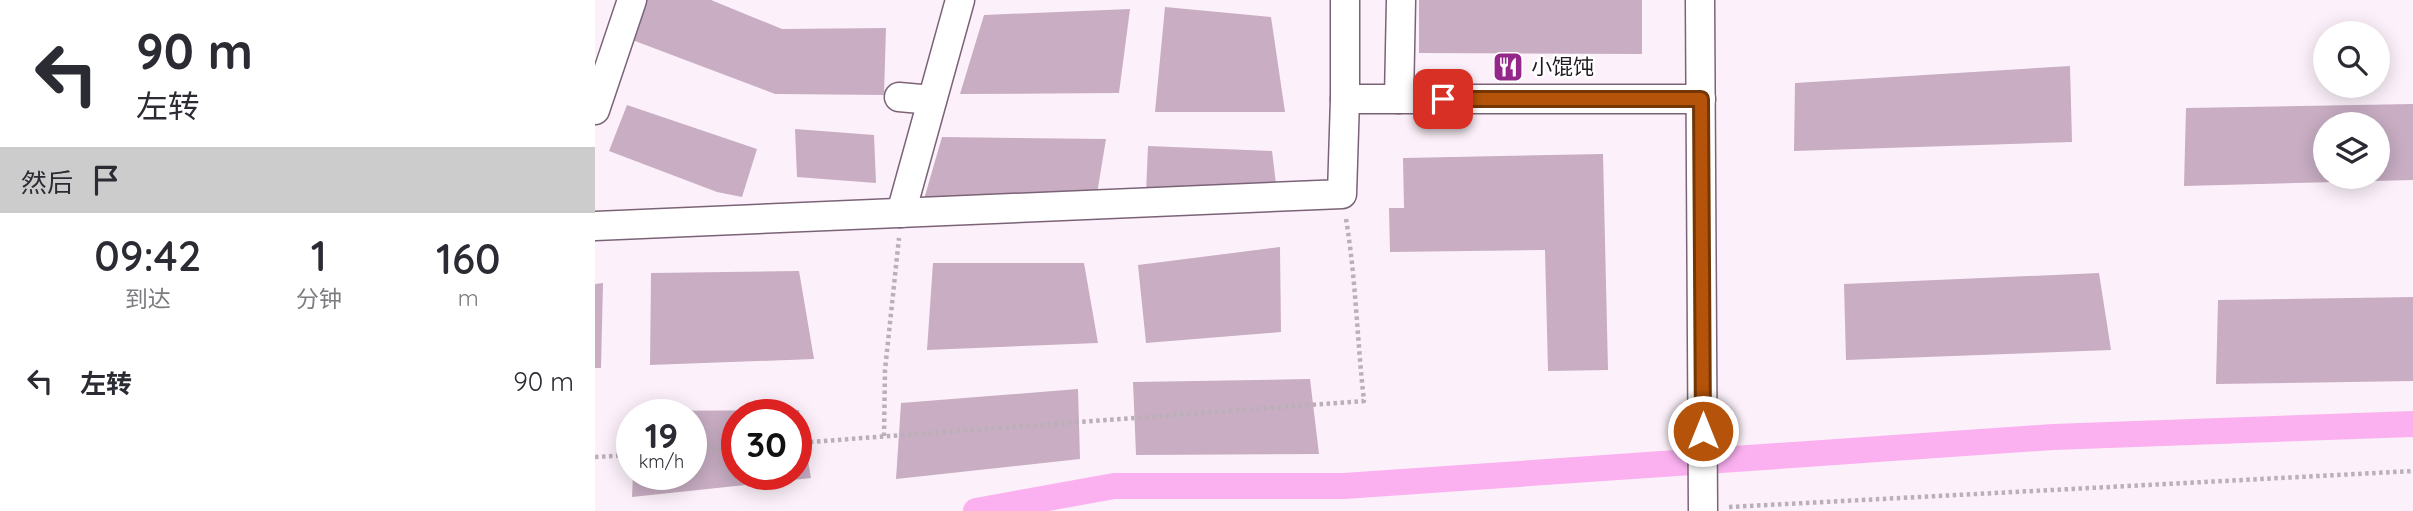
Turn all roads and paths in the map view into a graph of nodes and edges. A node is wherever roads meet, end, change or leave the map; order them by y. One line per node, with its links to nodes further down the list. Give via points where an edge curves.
1 (632, 0): 11 (street)
2 (960, 0): 10 (street)
3 (1345, 0): 7 (street)
4 (1401, 0): 8 (street)
5 (1700, 0): 9 (street)
6 (899, 97): 10 (street)
7 (1345, 99): 8 (street); 12 (street)
8 (1399, 99): 9 (street)
9 (1701, 99): 20 (street, via 1703,431)
10 (933, 100): 13 (street)
11 (595, 110)
12 (1342, 194): 13 (street); 15 (path, via 1353,262 1364,401)
13 (901, 213): 14 (street); 15 (path, via 885,370)
14 (595, 226)
15 (884, 436): 16 (path)
16 (812, 442)
17 (616, 456): 18 (path)
18 (595, 457)
19 (2413, 471): 20 (path)
20 (1716, 509)

